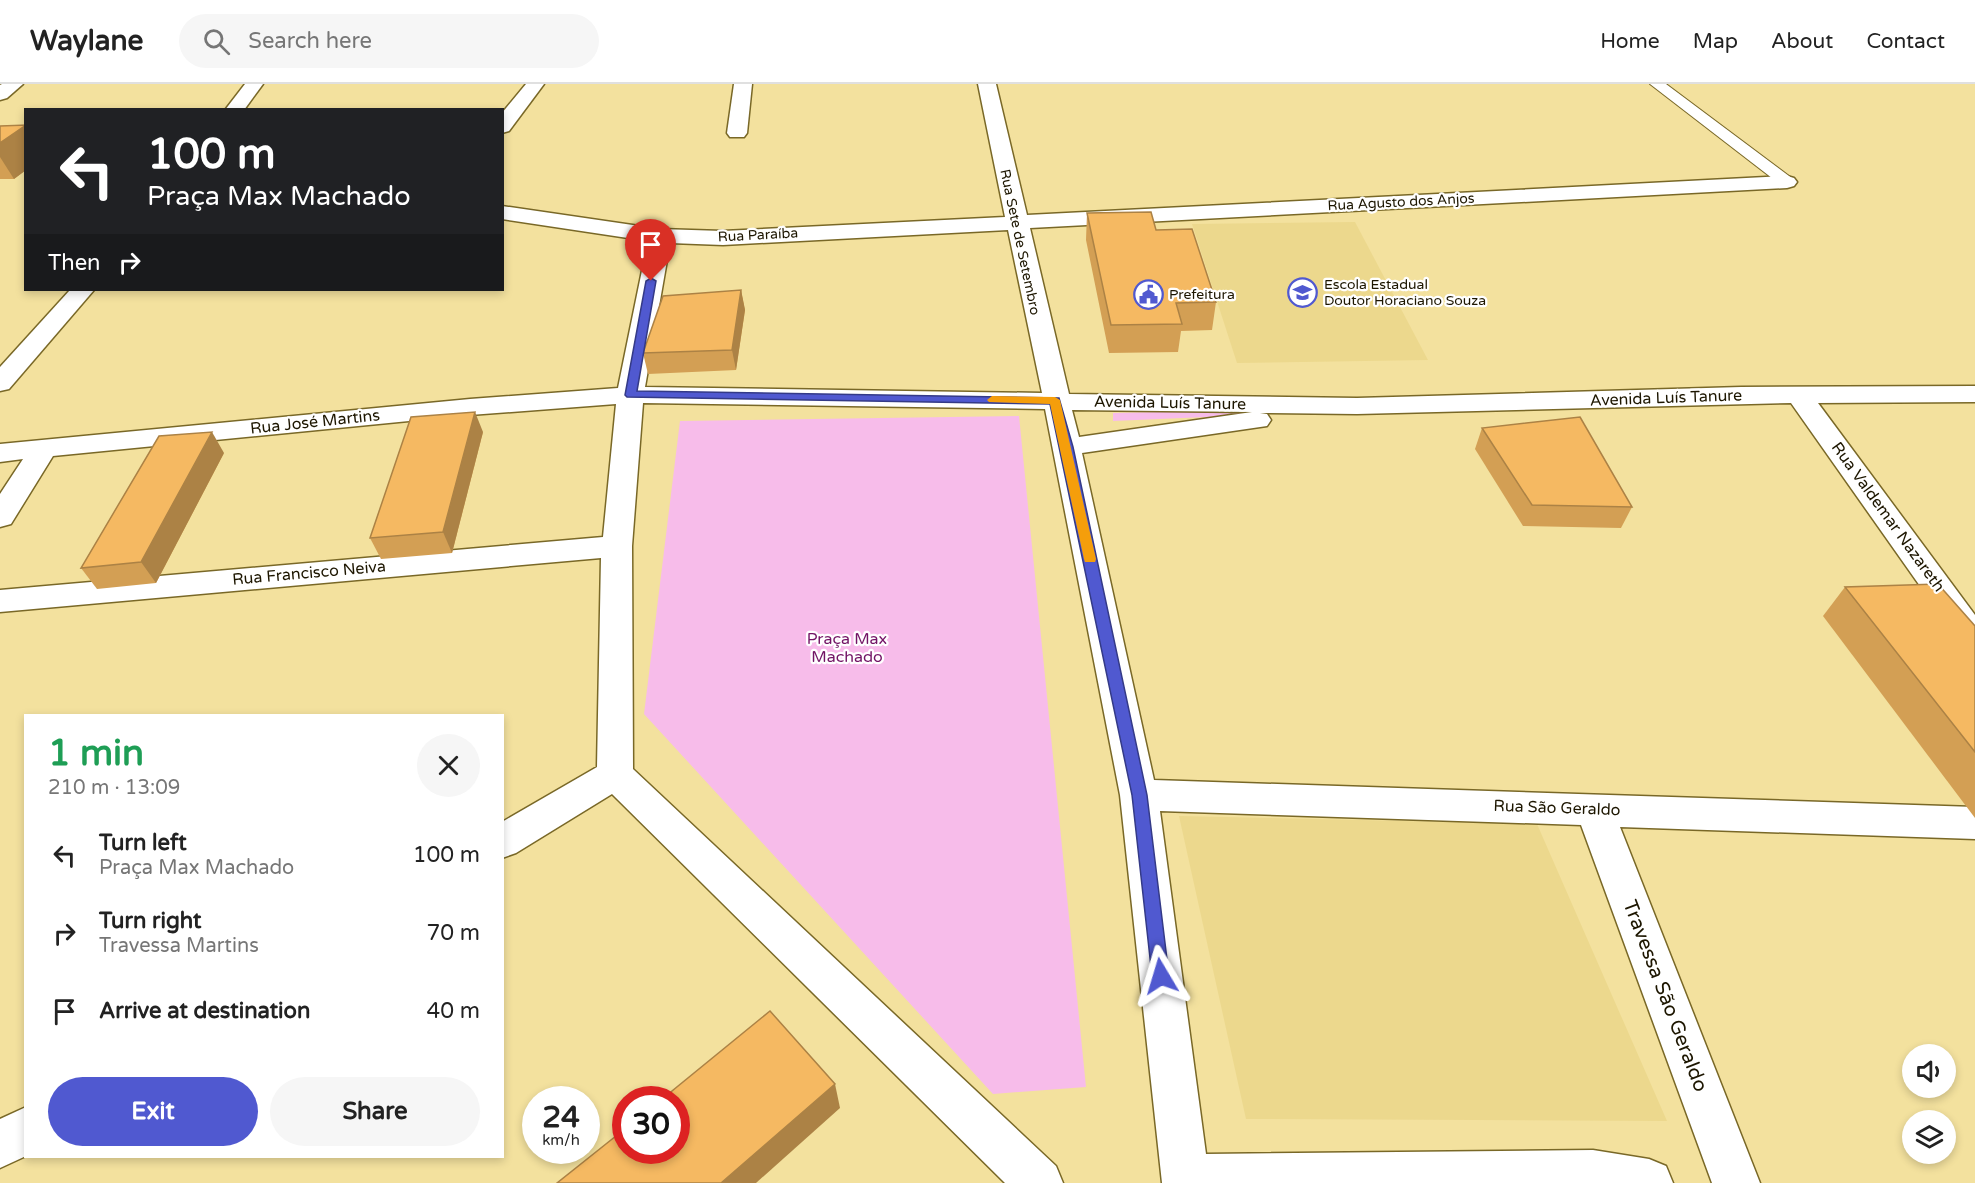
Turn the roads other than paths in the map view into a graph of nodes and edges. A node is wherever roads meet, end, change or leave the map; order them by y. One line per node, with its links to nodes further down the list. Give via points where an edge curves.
1 (14, 84): 7 (street)
2 (254, 84): 8 (street)
3 (535, 84): 9 (street)
4 (742, 84): 10 (street)
5 (987, 84): 13 (street, Rua Sete de Setembro)
6 (1657, 84): 11 (lane)
7 (0, 94)
8 (236, 108)
9 (504, 124)
10 (737, 133)
11 (1787, 182): 13 (street, Rua Agusto dos Anjos)
12 (504, 212): 14 (street, Rua Paraíba)
13 (1016, 222): 14 (street, Rua Paraíba, via 723,238); 20 (street, Rua Sete de Setembro)
14 (660, 236): 18 (street)
15 (81, 291): 16 (street)
16 (0, 383)
17 (1975, 394): 19 (street, Avenida Luís Tanure)
18 (630, 395): 20 (street); 23 (street, Rua José Martins); 26 (street)
19 (1800, 396): 21 (street, Avenida Luís Tanure); 28 (street, Rua Valdemar Nazareth)
20 (1055, 400): 21 (street, Avenida Luís Tanure); 22 (street)
21 (1357, 406): 22 (street, Avenida Luís Tanure)
22 (1067, 447): 30 (street)
23 (44, 448): 24 (street, Rua José Martins); 25 (street)
24 (0, 453)
25 (0, 517)
26 (617, 546): 27 (street, Rua Francisco Neiva); 29 (street)
27 (0, 601)
28 (1975, 639)
29 (615, 774): 33 (street); 37 (street)
30 (1139, 795): 31 (street, Rua São Geraldo); 36 (street)
31 (1594, 809): 32 (street, Rua São Geraldo); 39 (street, Travessa São Geraldo)
32 (1975, 823)
33 (504, 841)
34 (24, 1131): 35 (street)
35 (0, 1145)
36 (1183, 1181): 38 (street, via 1593,1174)
37 (1039, 1183)
38 (1649, 1183)
39 (1736, 1183)

